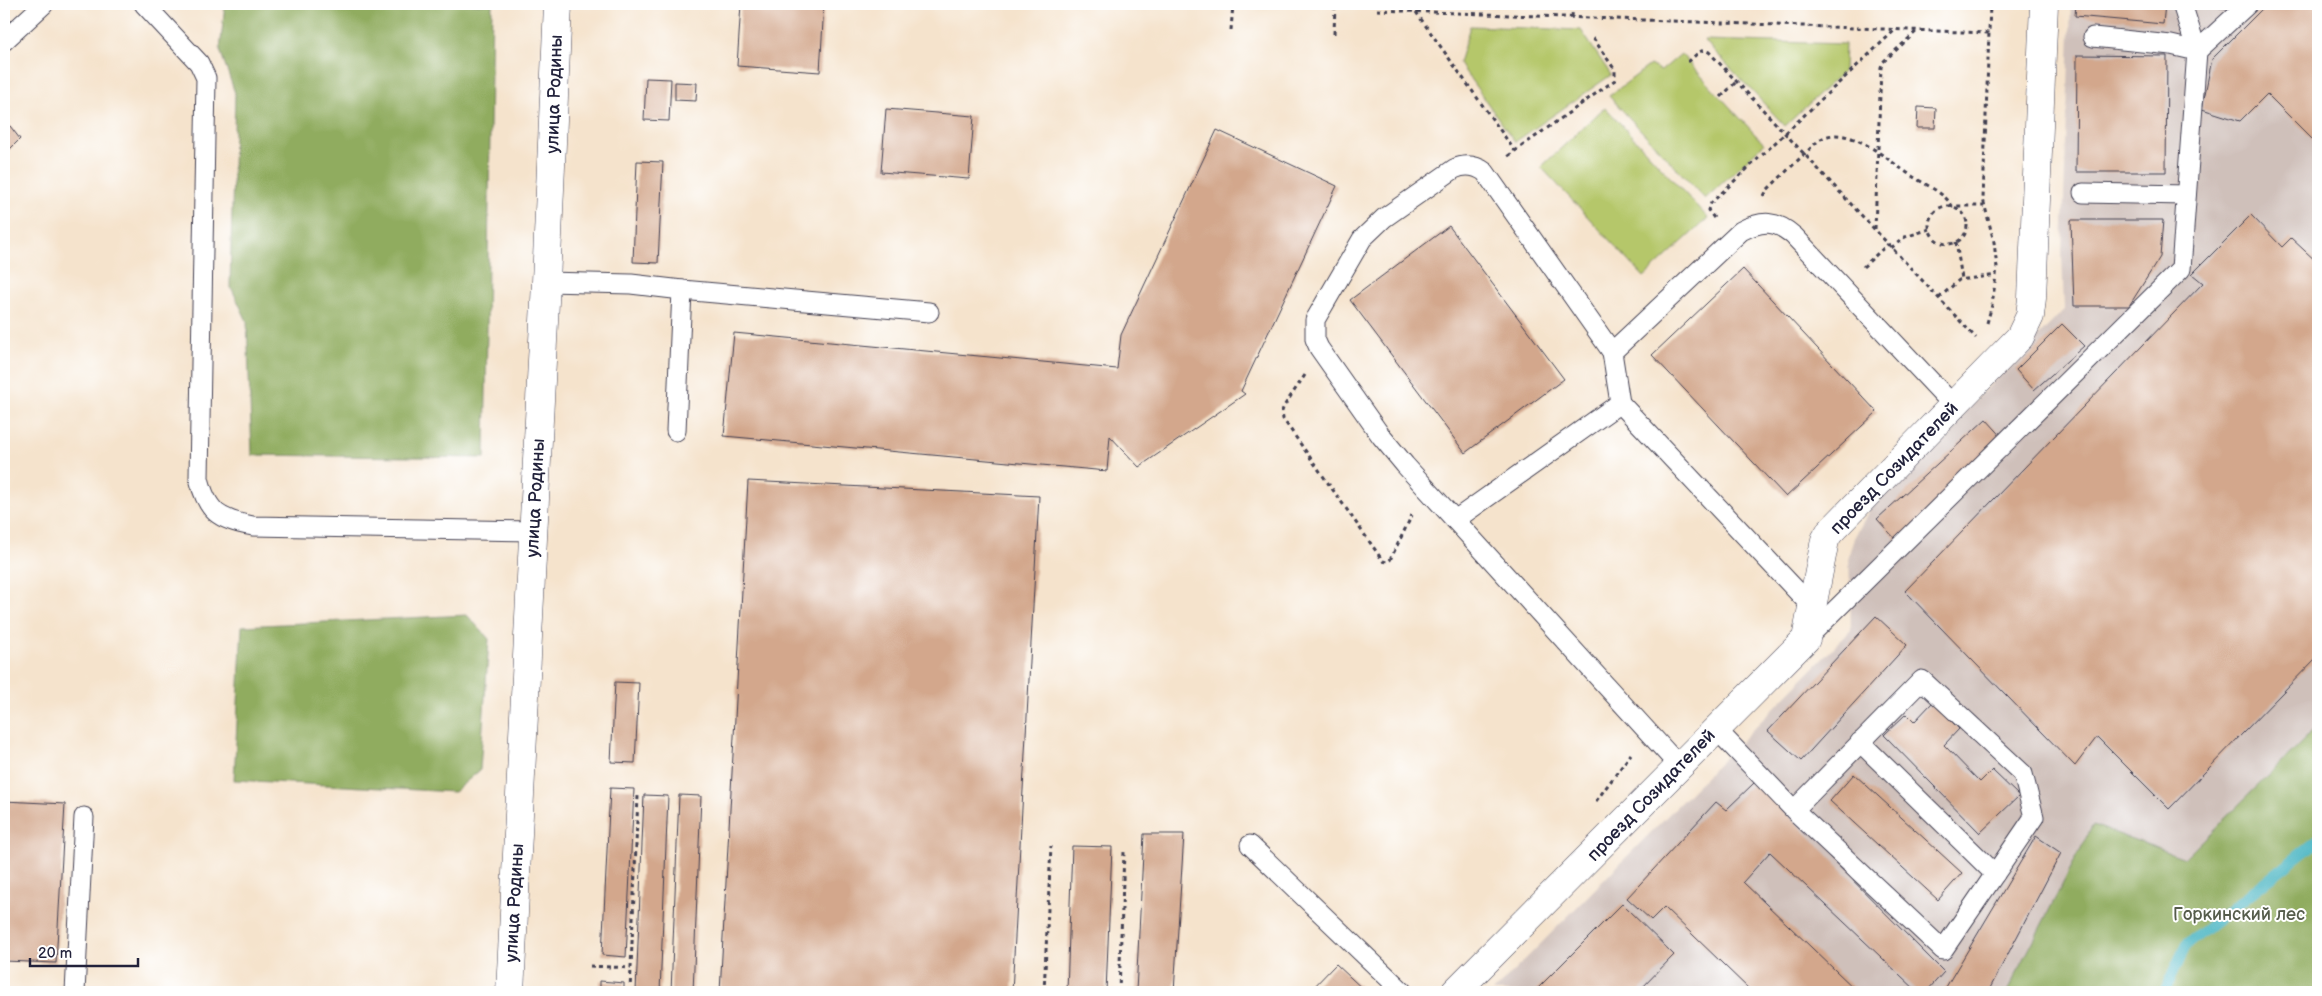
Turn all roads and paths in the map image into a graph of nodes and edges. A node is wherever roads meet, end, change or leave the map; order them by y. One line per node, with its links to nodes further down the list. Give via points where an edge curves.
1 (44, 4): 21 (lane)
2 (144, 4): 58 (lane, via 199,63 206,78 199,478 203,496 212,509 230,522 253,526)
3 (558, 4): 44 (street, улица Родины)
4 (1233, 4): 15 (path)
5 (1335, 4): 18 (path)
6 (1573, 4): 13 (path)
7 (1990, 4): 17 (path)
8 (2044, 4): 54 (street, проезд Созидателей, via 2030,316 2010,351)
9 (2182, 4): 22 (lane)
10 (2248, 4): 22 (lane)
11 (1377, 10): 12 (path)
12 (1416, 12): 13 (path); 27 (path)
13 (1572, 17): 14 (path)
14 (1896, 29): 16 (path); 26 (path)
15 (1232, 30)
16 (1918, 30): 17 (path); 28 (path, via 1882,64)
17 (1989, 33): 34 (path)
18 (1334, 34)
19 (1591, 34): 27 (path, via 1615,70 1615,80)
20 (2093, 37): 22 (lane, via 2171,45)
21 (4, 41)
22 (2197, 52): 32 (lane)
23 (1688, 62): 24 (path, via 1698,52 1706,50)
24 (1736, 82): 25 (path); 26 (path)
25 (1721, 97)
26 (1785, 134): 29 (path); 38 (path, via 1708,206 1709,212)
27 (1515, 150): 30 (path)
28 (1878, 151): 29 (path, via 1857,140 1826,136); 33 (path, via 1947,199); 37 (path)
29 (1804, 154): 35 (path, via 1765,192); 37 (path)
30 (1485, 172): 51 (lane, via 1471,166 1454,169 1368,232 1315,320 1315,340); 52 (lane)
31 (2083, 193): 32 (lane)
32 (2186, 195): 60 (lane, via 2181,269)
33 (1952, 206): 34 (path); 36 (path, via 1944,206 1932,214); 39 (path, via 1967,219 1966,232)
34 (1984, 206): 42 (path, via 1996,252)
35 (1766, 222): 38 (lane, via 1754,224); 45 (lane, via 1784,227)
36 (1930, 229): 39 (path, via 1932,235 1943,243); 41 (path, via 1913,234)
37 (1875, 230): 40 (path)
38 (1733, 238): 52 (lane)
39 (1956, 242): 43 (path)
40 (1888, 244): 41 (path); 45 (path)
41 (1891, 248): 47 (path)
42 (1997, 276): 43 (path); 49 (path)
43 (1962, 279): 47 (path)
44 (546, 282): 46 (lane, via 631,284); 58 (street, улица Родины)
45 (1842, 287): 54 (lane)
46 (682, 290): 48 (lane); 55 (lane)
47 (1939, 298): 50 (path, via 1979,341)
48 (929, 312)
49 (1984, 329)
50 (1982, 336)
51 (1322, 352): 56 (lane, via 1395,454); 57 (path, via 1284,406 1283,419 1383,561 1390,560)
52 (1612, 352): 53 (lane)
53 (1620, 403): 56 (lane); 59 (lane)
54 (1954, 406): 59 (street, проезд Созидателей, via 1829,533)
55 (676, 431)
56 (1455, 520): 62 (lane)
57 (1405, 528)
58 (534, 531): 76 (street, улица Родины)
59 (1812, 607): 60 (street, проезд Созидателей)
60 (1806, 639): 61 (street, проезд Созидателей)
61 (1716, 729): 64 (street, проезд Созидателей); 67 (lane)
62 (1647, 731): 64 (lane); 66 (path)
63 (1860, 742): 67 (lane); 72 (lane); 72 (lane, via 1922,680 2023,774 2034,817)
64 (1680, 767): 81 (street, проезд Созидателей)
65 (638, 796): 74 (path)
66 (1595, 802)
67 (1794, 810): 72 (lane, via 1943,950)
68 (84, 816): 75 (lane)
69 (1250, 845): 80 (lane)
70 (1051, 846): 78 (path)
71 (1124, 852): 79 (path)
72 (1995, 874)
73 (590, 966): 74 (path)
74 (630, 968): 77 (path)
75 (75, 992)
76 (510, 992)
77 (630, 992)
78 (1044, 992)
79 (1119, 992)
80 (1403, 992)
81 (1455, 992)

